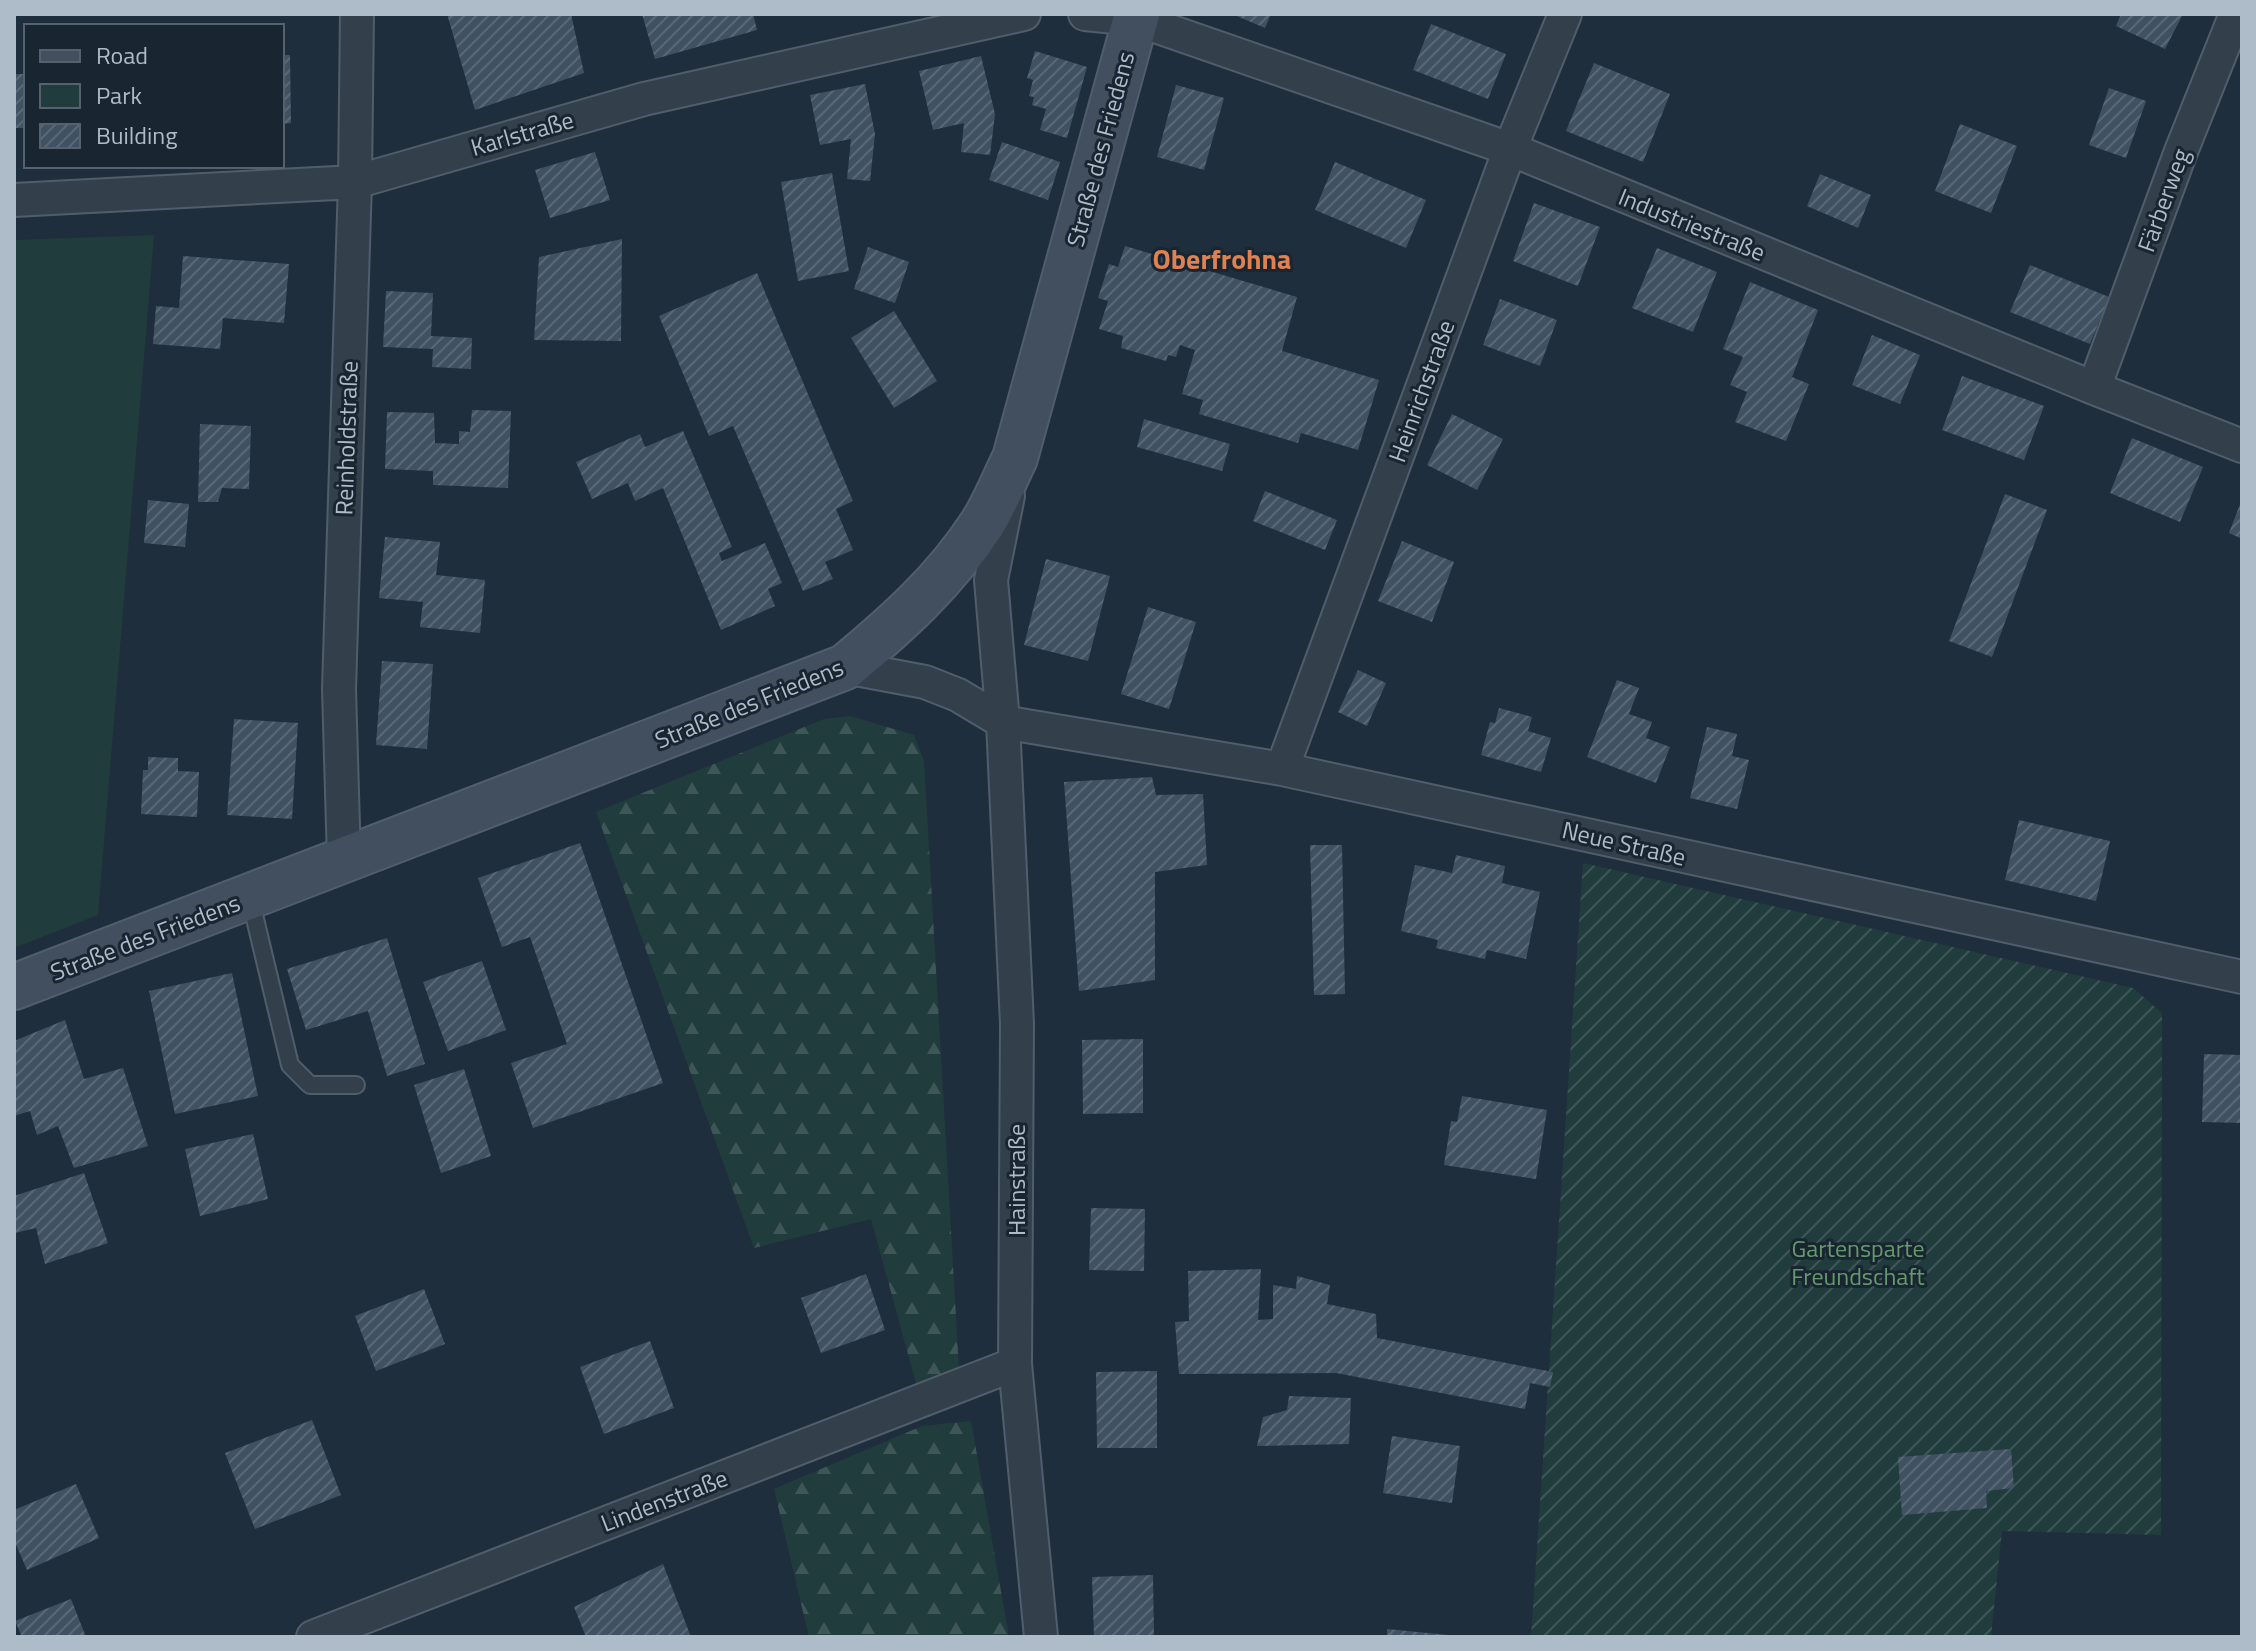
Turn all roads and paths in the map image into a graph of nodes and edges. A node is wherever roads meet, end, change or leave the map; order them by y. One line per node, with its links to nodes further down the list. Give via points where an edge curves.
1 (357, 14): 8 (street, Reinholdstraße)
2 (1024, 14): 8 (street, Karlstraße, via 644,99)
3 (1085, 14): 6 (street)
4 (1565, 14): 7 (street, Heinrichstraße)
5 (2236, 14): 10 (street, Färberweg)
6 (1136, 17): 7 (street, Industriestraße); 12 (main road, Straße des Friedens)
7 (1510, 149): 10 (street, Industriestraße); 15 (street, Heinrichstraße)
8 (355, 182): 9 (street, Karlstraße); 16 (street, Reinholdstraße, via 339,689)
9 (14, 200)
10 (2094, 388): 11 (street, Industriestraße)
11 (2242, 446)
12 (1015, 458): 13 (main road, Straße des Friedens, via 983,522 945,575); 14 (street, Hainstraße, via 991,580)
13 (845, 667): 14 (street, via 925,682); 16 (main road, Straße des Friedens)
14 (1003, 722): 15 (street, Neue Straße); 21 (street, Hainstraße, via 1017,1024)
15 (1282, 769): 18 (street, Neue Straße)
16 (344, 861): 17 (main road, Straße des Friedens)
17 (250, 897): 19 (main road, Straße des Friedens); 20 (lane, via 290,1065 310,1085)
18 (2242, 977)
19 (14, 987)
20 (356, 1085)
21 (1015, 1364): 22 (street, Lindenstraße); 23 (street, Hainstraße)
22 (313, 1637)
23 (1041, 1637)

